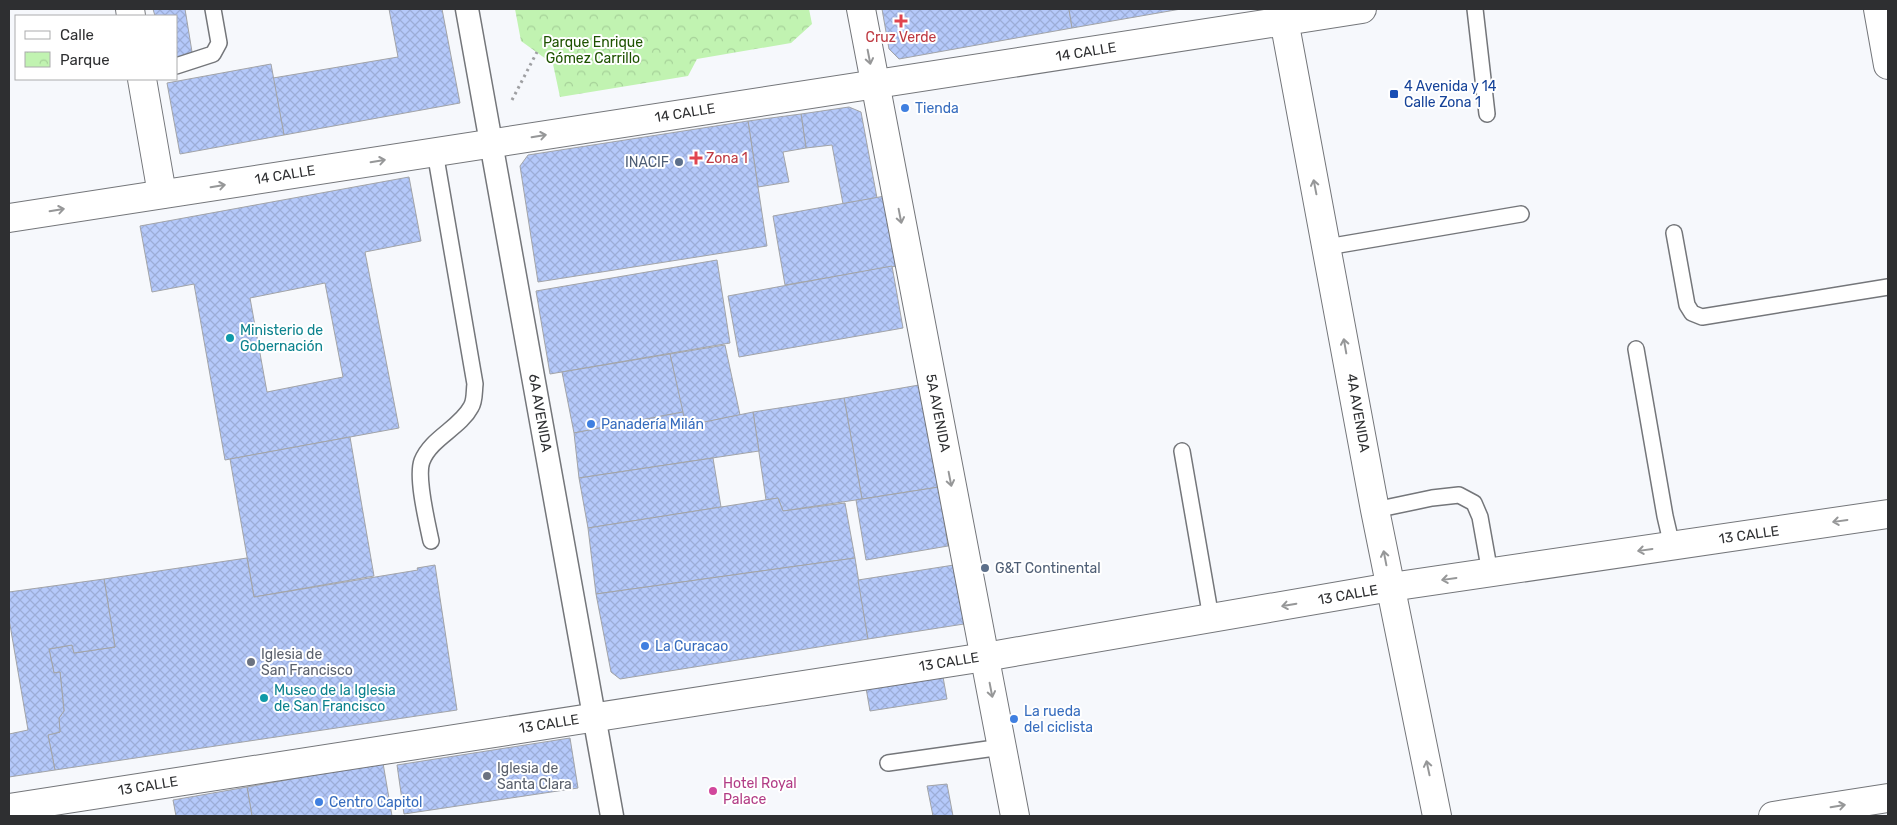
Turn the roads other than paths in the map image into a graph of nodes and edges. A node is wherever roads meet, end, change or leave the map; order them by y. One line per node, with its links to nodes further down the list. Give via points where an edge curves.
1 (213, 9): 8 (lane, via 219,43 213,54)
2 (467, 9): 13 (street, 6A AVENIDA)
3 (861, 9): 11 (street, 5A AVENIDA, one-way to 11)
4 (1362, 9): 7 (street, 14 CALLE)
5 (1475, 9): 12 (lane)
6 (1878, 9): 9 (street)
7 (1283, 15): 11 (street, 14 CALLE); 19 (street, 4A AVENIDA, one-way to 7)
8 (178, 65)
9 (1888, 65)
10 (142, 80): 15 (street)
11 (875, 84): 13 (street, 14 CALLE, one-way to 11); 30 (street, 5A AVENIDA, one-way to 30)
12 (1487, 114)
13 (491, 144): 14 (street, 14 CALLE); 31 (street, 6A AVENIDA)
14 (435, 152): 15 (street, 14 CALLE, one-way to 14); 25 (lane, via 475,384 472,406 422,461 420,481)
15 (162, 194): 17 (street, 14 CALLE, one-way to 15)
16 (1521, 214): 19 (lane)
17 (9, 218)
18 (1674, 233): 20 (lane, via 1687,305 1692,313 1702,317)
19 (1327, 247): 23 (street, 4A AVENIDA, one-way to 19)
20 (1888, 287)
21 (1636, 349): 26 (lane)
22 (1182, 451): 29 (lane)
23 (1376, 510): 27 (lane, via 1459,495 1474,503 1480,517); 28 (street, 4A AVENIDA, one-way to 23)
24 (1888, 514): 26 (street, 13 CALLE, one-way to 26)
25 (430, 541)
26 (1672, 546): 27 (street, 13 CALLE, one-way to 27)
27 (1490, 572): 28 (street, 13 CALLE, one-way to 28)
28 (1391, 587): 29 (street, 13 CALLE, one-way to 29); 38 (street, 4A AVENIDA, one-way to 28)
29 (1211, 618): 30 (street, 13 CALLE)
30 (985, 657): 31 (street, 13 CALLE); 32 (street, 5A AVENIDA, one-way to 32)
31 (594, 718): 35 (street, 13 CALLE, via 207,785); 36 (street, 6A AVENIDA)
32 (1002, 747): 33 (lane); 37 (street, 5A AVENIDA)
33 (888, 763)
34 (1888, 798): 39 (street, one-way to 34)
35 (9, 808)
36 (612, 816)
37 (1015, 816)
38 (1437, 816)
39 (1772, 816)

